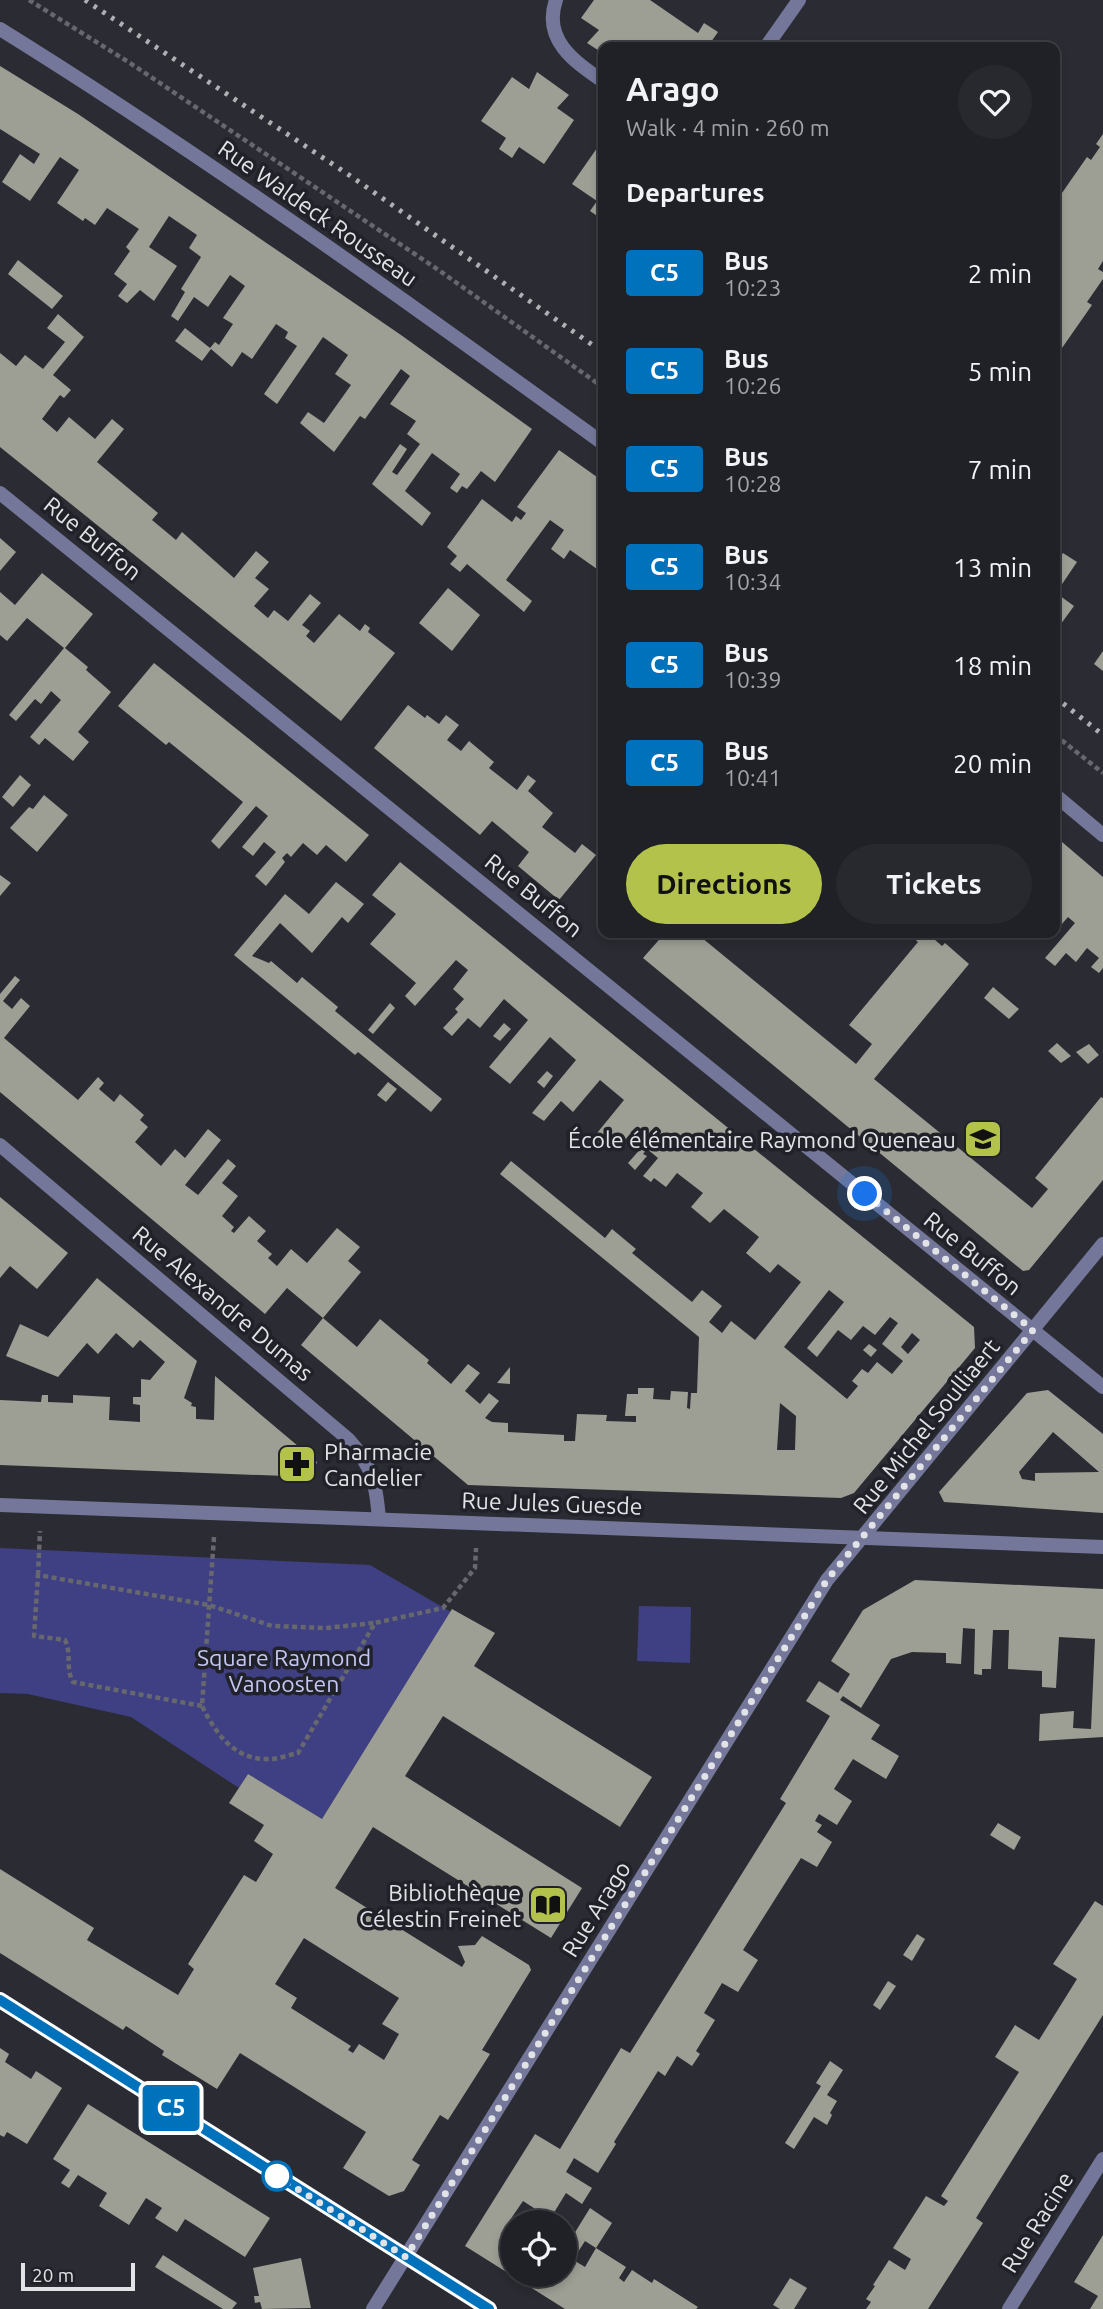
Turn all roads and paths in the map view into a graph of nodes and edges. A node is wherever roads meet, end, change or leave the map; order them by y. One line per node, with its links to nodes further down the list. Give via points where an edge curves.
1 (29, 0): 7 (path, via 392,239)
2 (556, 0): 6 (street, via 553,22 557,40 569,57)
3 (799, 0): 5 (street)
4 (0, 29): 8 (street, Rue Waldeck Rousseau, via 274,208)
5 (770, 42)
6 (598, 78)
7 (598, 384)
8 (598, 440)
9 (0, 493): 16 (street, Rue Buffon)
10 (1060, 739): 11 (path)
11 (1103, 774)
12 (1060, 799): 13 (street)
13 (1103, 835)
14 (0, 1145): 21 (street, Rue Alexandre Dumas, via 348,1439 372,1474)
15 (1103, 1244): 16 (street, Rue Michel Soulliaert)
16 (1033, 1330): 17 (street, Rue Buffon); 23 (street, Rue Michel Soulliaert)
17 (1103, 1387)
18 (0, 1505): 19 (street, Rue Jules Guesde)
19 (42, 1507): 20 (street, Rue Jules Guesde); 25 (path)
20 (216, 1513): 21 (street, Rue Jules Guesde); 26 (path)
21 (379, 1519): 22 (street, Rue Jules Guesde)
22 (476, 1523): 23 (street, Rue Jules Guesde); 27 (path, via 475,1568 443,1608)
23 (863, 1538): 24 (street, Rue Jules Guesde); 31 (street, Rue Arago, via 827,1580)
24 (1103, 1547)
25 (38, 1575): 26 (path); 28 (path, via 34,1636 65,1640 73,1682)
26 (209, 1605): 27 (path, via 272,1626 326,1628); 28 (path)
27 (375, 1623): 28 (path, via 298,1753 266,1759 237,1753 212,1727)
28 (202, 1706)
29 (0, 2000): 31 (street)
30 (1103, 2159): 34 (street, Rue Racine)
31 (406, 2257): 32 (street, Rue Arago); 33 (street)
32 (373, 2309)
33 (488, 2309)
34 (1009, 2309)

